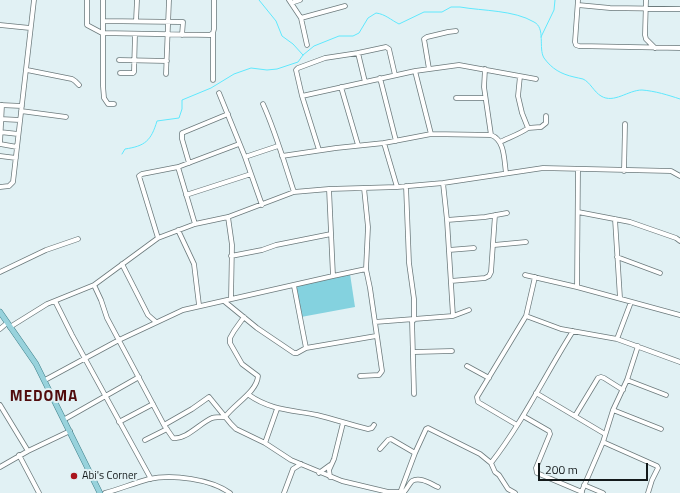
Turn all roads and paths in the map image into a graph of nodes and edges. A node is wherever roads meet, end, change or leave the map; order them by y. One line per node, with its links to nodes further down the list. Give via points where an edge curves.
1 (34, 0): 19 (street)
2 (87, 0): 21 (street, via 87,24)
3 (103, 0): 15 (street)
4 (137, 0): 16 (street)
5 (170, 0): 17 (street)
6 (214, 0): 22 (street)
7 (300, 0): 9 (street)
8 (646, 0): 12 (street)
9 (290, 2): 14 (street)
10 (578, 2): 12 (street, via 610,8); 27 (street, via 576,45)
11 (345, 6): 14 (street)
12 (646, 8): 13 (street); 27 (street, via 645,35)
13 (680, 9)
14 (301, 18): 26 (street)
15 (103, 21): 16 (street); 21 (street)
16 (136, 21): 17 (street)
17 (169, 22): 24 (street); 25 (street, via 183,22)
18 (0, 25): 19 (street)
19 (30, 28): 35 (street)
20 (456, 31): 33 (street, via 434,35 424,40)
21 (102, 33): 23 (street); 51 (street, via 104,98 108,104)
22 (213, 33): 25 (street); 43 (street)
23 (135, 34): 24 (street); 31 (street)
24 (167, 35): 25 (street); 32 (street)
25 (182, 35)
26 (307, 45)
27 (655, 48): 28 (street)
28 (680, 48)
29 (358, 53): 39 (street, via 388,47); 44 (street); 48 (street, via 325,58 298,68 296,70)
30 (119, 60): 31 (street)
31 (135, 61): 32 (street); 37 (street, via 134,73)
32 (167, 61): 38 (street)
33 (429, 69): 34 (street, via 459,65); 36 (street)
34 (485, 69): 40 (street); 50 (street)
35 (27, 70): 45 (street, via 72,79); 54 (street)
36 (415, 71): 39 (street); 64 (street)
37 (120, 73)
38 (166, 74)
39 (395, 75): 41 (street)
40 (520, 76): 42 (street); 61 (street, via 518,96)
41 (380, 78): 44 (street); 66 (street)
42 (536, 79)
43 (213, 80)
44 (365, 82): 46 (street)
45 (79, 85)
46 (341, 87): 48 (street); 70 (street)
47 (220, 93): 55 (street)
48 (302, 96): 73 (street)
49 (456, 98): 50 (street)
50 (485, 98): 65 (street)
51 (114, 104)
52 (263, 104): 71 (street)
53 (1, 105): 54 (street); 58 (street)
54 (21, 108): 57 (street); 59 (street)
55 (228, 114): 69 (street); 78 (street, via 182,132)
56 (546, 116): 61 (street, via 546,123 541,127)
57 (66, 117)
58 (1, 119): 59 (street); 62 (street)
59 (20, 120): 63 (street)
60 (625, 124): 81 (street)
61 (528, 128): 67 (street)
62 (0, 132): 63 (street); 72 (street, via 1,145)
63 (18, 134): 72 (street)
64 (431, 134): 65 (street); 66 (street)
65 (491, 135): 67 (street)
66 (396, 141): 68 (street)
67 (500, 142): 82 (street)
68 (384, 143): 70 (street); 88 (street)
69 (240, 144): 76 (street); 78 (street)
70 (358, 145): 73 (street)
71 (278, 146): 75 (street); 76 (street)
72 (17, 147): 77 (street)
73 (320, 150): 75 (street)
74 (0, 156): 77 (street)
75 (282, 156): 91 (street)
76 (245, 157): 83 (street)
77 (16, 158): 87 (street, via 13,182 9,186)
78 (189, 163): 79 (street)
79 (178, 167): 92 (street); 103 (street, via 139,176)
80 (578, 169): 81 (street); 82 (street, via 543,168); 94 (street)
81 (624, 171): 84 (street, via 671,171)
82 (506, 173): 85 (street)
83 (251, 174): 92 (street); 93 (street)
84 (680, 176)
85 (443, 183): 86 (street); 99 (street)
86 (406, 186): 88 (street); 136 (street, via 409,263 414,299)
87 (0, 187)
88 (397, 187): 89 (street)
89 (364, 188): 90 (street); 113 (street, via 368,227)
90 (329, 189): 91 (street); 102 (street)
91 (294, 192): 93 (street)
92 (186, 195): 100 (street)
93 (262, 205): 97 (street)
94 (578, 212): 98 (street); 122 (street)
95 (507, 213): 96 (street)
96 (495, 215): 99 (street); 107 (street)
97 (228, 217): 100 (street); 110 (street)
98 (615, 219): 105 (street); 111 (street)
99 (447, 220): 109 (street)
100 (195, 224): 101 (street)
101 (178, 230): 103 (street); 128 (street, via 194,264)
102 (331, 234): 110 (street); 117 (street)
103 (158, 238): 112 (street)
104 (78, 240): 114 (street, via 46,250)
105 (680, 241)
106 (526, 242): 107 (street)
107 (494, 245): 119 (street, via 489,276)
108 (474, 248): 109 (street)
109 (449, 250): 119 (street)
110 (231, 256): 124 (street)
111 (617, 257): 115 (street); 123 (street)
112 (122, 264): 120 (street); 131 (street)
113 (366, 269): 117 (street); 138 (street)
114 (0, 272)
115 (660, 273)
116 (524, 275): 118 (street)
117 (333, 276): 121 (street)
118 (535, 277): 122 (street); 134 (street)
119 (451, 281): 133 (street)
120 (94, 285): 126 (street); 145 (street)
121 (294, 286): 124 (street); 147 (street)
122 (577, 287): 123 (street)
123 (620, 298): 127 (street)
124 (232, 299): 125 (street)
125 (224, 300): 128 (street); 135 (street)
126 (55, 301): 139 (street); 150 (street)
127 (631, 302): 132 (street); 144 (street)
128 (199, 305): 137 (street)
129 (469, 310): 133 (street)
130 (0, 312): 139 (main road)
131 (148, 315): 137 (street); 140 (street)
132 (680, 315)
133 (453, 316): 136 (street)
134 (526, 316): 142 (street); 155 (street)
135 (244, 317): 147 (street, via 294,353); 161 (street, via 230,338 230,343 242,364 258,376)
136 (413, 320): 138 (street); 149 (street)
137 (156, 322): 140 (street)
138 (375, 322): 143 (street)
139 (9, 325): 141 (street); 156 (main road)
140 (147, 327): 145 (street)
141 (0, 329)
142 (573, 331): 144 (street); 159 (street)
143 (376, 336): 147 (street); 153 (street, via 382,373)
144 (617, 339): 146 (street)
145 (120, 340): 150 (street); 154 (street)
146 (638, 346): 151 (street); 157 (street)
147 (306, 348)
148 (452, 351): 149 (street)
149 (414, 352): 160 (street)
150 (85, 359): 156 (street); 163 (street)
151 (680, 362)
152 (467, 366): 155 (street)
153 (360, 376)
154 (139, 377): 163 (street); 164 (street)
155 (489, 378): 176 (street, via 477,397 478,401)
156 (45, 380): 173 (main road)
157 (627, 380): 158 (street); 162 (street)
158 (623, 390): 167 (street); 171 (street, via 604,378 598,378)
159 (536, 393): 170 (street); 171 (street)
160 (414, 394)
161 (249, 395): 166 (street); 172 (street, via 235,405)
162 (666, 395)
163 (106, 397): 173 (street); 174 (street)
164 (153, 404): 174 (street); 178 (street)
165 (0, 405): 168 (street)
166 (277, 409): 175 (street, via 318,415); 184 (street)
167 (613, 410): 179 (street); 181 (street)
168 (5, 413): 169 (street); 186 (street)
169 (0, 416)
170 (522, 416): 176 (street); 201 (street, via 550,434 536,468 537,473)
171 (575, 416): 181 (street)
172 (225, 417): 178 (street, via 213,418 180,438 173,438); 178 (street, via 209,397); 184 (street, via 236,430)
173 (65, 419): 180 (main road)
174 (119, 422): 197 (street)
175 (343, 423): 177 (street, via 368,429); 192 (street)
176 (517, 424): 190 (street)
177 (374, 425)
178 (165, 427): 182 (street)
179 (660, 429)
180 (70, 431): 186 (street); 203 (main road)
181 (605, 434): 183 (street)
182 (145, 440)
183 (603, 442): 198 (street); 211 (street, via 657,466)
184 (265, 444): 189 (street)
185 (380, 449): 187 (street, via 391,440)
186 (28, 450): 188 (street)
187 (415, 453): 190 (street, via 426,429 431,428 480,454); 207 (street)
188 (19, 455): 193 (street); 202 (street)
189 (291, 460): 191 (street); 194 (street)
190 (491, 463): 200 (street)
191 (301, 464): 194 (street); 195 (street)
192 (331, 464): 195 (street); 196 (street)
193 (0, 467)
194 (293, 469): 206 (street)
195 (319, 473): 196 (street)
196 (330, 477): 207 (street, via 342,482)
197 (151, 479): 204 (street); 205 (street, via 196,480 214,484)
198 (584, 485): 201 (street); 210 (street)
199 (438, 487): 207 (street, via 424,480 417,480 412,481)
200 (508, 488): 208 (street); 209 (street)
201 (582, 492)
202 (39, 493)
203 (100, 493)
204 (105, 493)
205 (230, 493)
206 (284, 493)
207 (400, 493)
208 (505, 493)
209 (515, 493)
210 (603, 493)
211 (648, 493)

